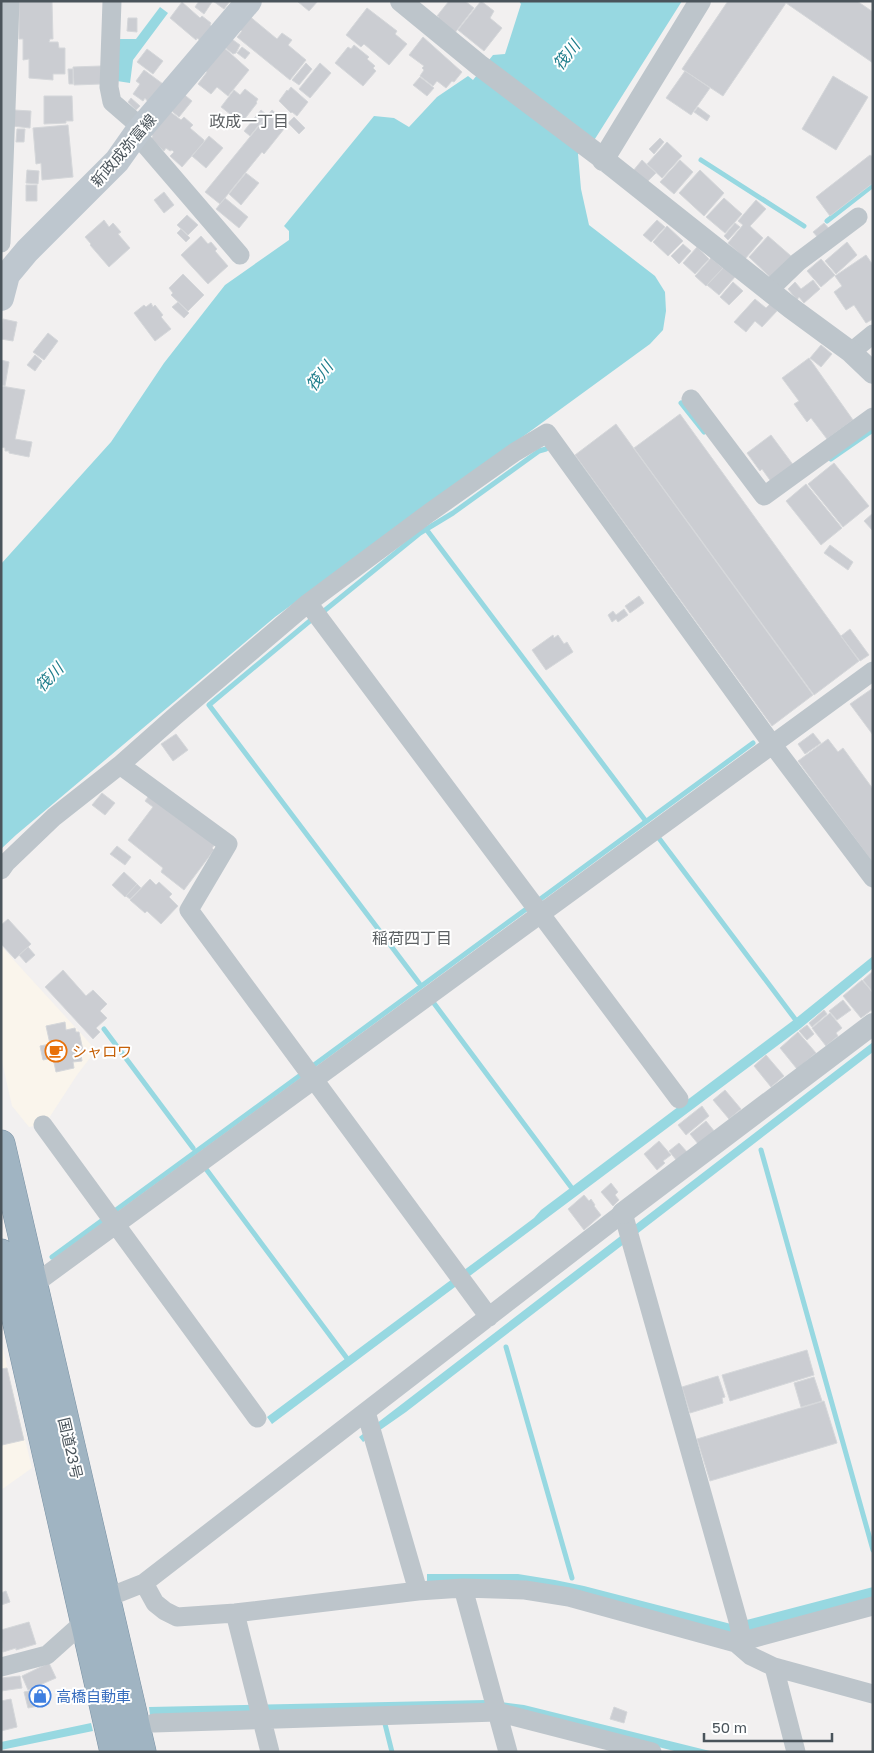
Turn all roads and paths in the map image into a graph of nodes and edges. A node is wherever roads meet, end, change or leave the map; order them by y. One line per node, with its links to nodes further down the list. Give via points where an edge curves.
1 (10, 1): 9 (street)
2 (112, 1): 6 (street, via 112,102)
3 (249, 1): 6 (main road, 新政成弥富線)
4 (401, 1): 7 (street)
5 (700, 1): 7 (street)
6 (139, 131): 10 (street); 11 (main road, 新政成弥富線, via 117,161)
7 (600, 157): 12 (street)
8 (858, 217): 12 (street, via 798,262)
9 (1, 243)
10 (240, 255)
11 (3, 279)
12 (768, 291): 14 (street)
13 (873, 334): 14 (street)
14 (851, 352): 15 (street)
15 (873, 373)
16 (691, 399): 17 (street, via 764,496)
17 (873, 417)
18 (308, 603): 20 (street, via 428,513 547,433); 21 (street); 24 (street)
19 (873, 671): 20 (street)
20 (772, 744): 23 (street); 24 (street)
21 (120, 765): 22 (street, via 54,817); 26 (street, via 228,844 188,910)
22 (1, 870)
23 (873, 878)
24 (540, 913): 26 (street); 27 (street)
25 (873, 1024): 30 (street)
26 (314, 1080): 31 (street); 34 (street)
27 (679, 1099)
28 (43, 1126): 31 (street)
29 (1, 1144): 33 (highway, 国道23号)
30 (625, 1219): 34 (street); 44 (street)
31 (116, 1225): 33 (street); 35 (street)
32 (1, 1253): 43 (highway, 国道23号)
33 (33, 1285): 40 (highway, 国道23号)
34 (489, 1317): 36 (street)
35 (257, 1418)
36 (370, 1425): 37 (street); 39 (street)
37 (144, 1583): 40 (street); 42 (street, via 155,1603 177,1617)
38 (463, 1588): 39 (street); 44 (street, via 525,1590 568,1597); 48 (street)
39 (418, 1591): 42 (street)
40 (106, 1598): 43 (street); 52 (highway, 国道23号)
41 (873, 1606): 44 (street)
42 (235, 1613): 49 (street)
43 (85, 1621): 45 (street, via 47,1655); 51 (highway, 国道23号)
44 (738, 1633): 46 (street, via 751,1656)
45 (1, 1667)
46 (774, 1667): 47 (street); 56 (street)
47 (873, 1694)
48 (495, 1707): 49 (street); 54 (street); 55 (street)
49 (260, 1713): 50 (street); 53 (street)
50 (154, 1723)
51 (114, 1752)
52 (142, 1752)
53 (270, 1752)
54 (508, 1752)
55 (652, 1752)
56 (796, 1752)

